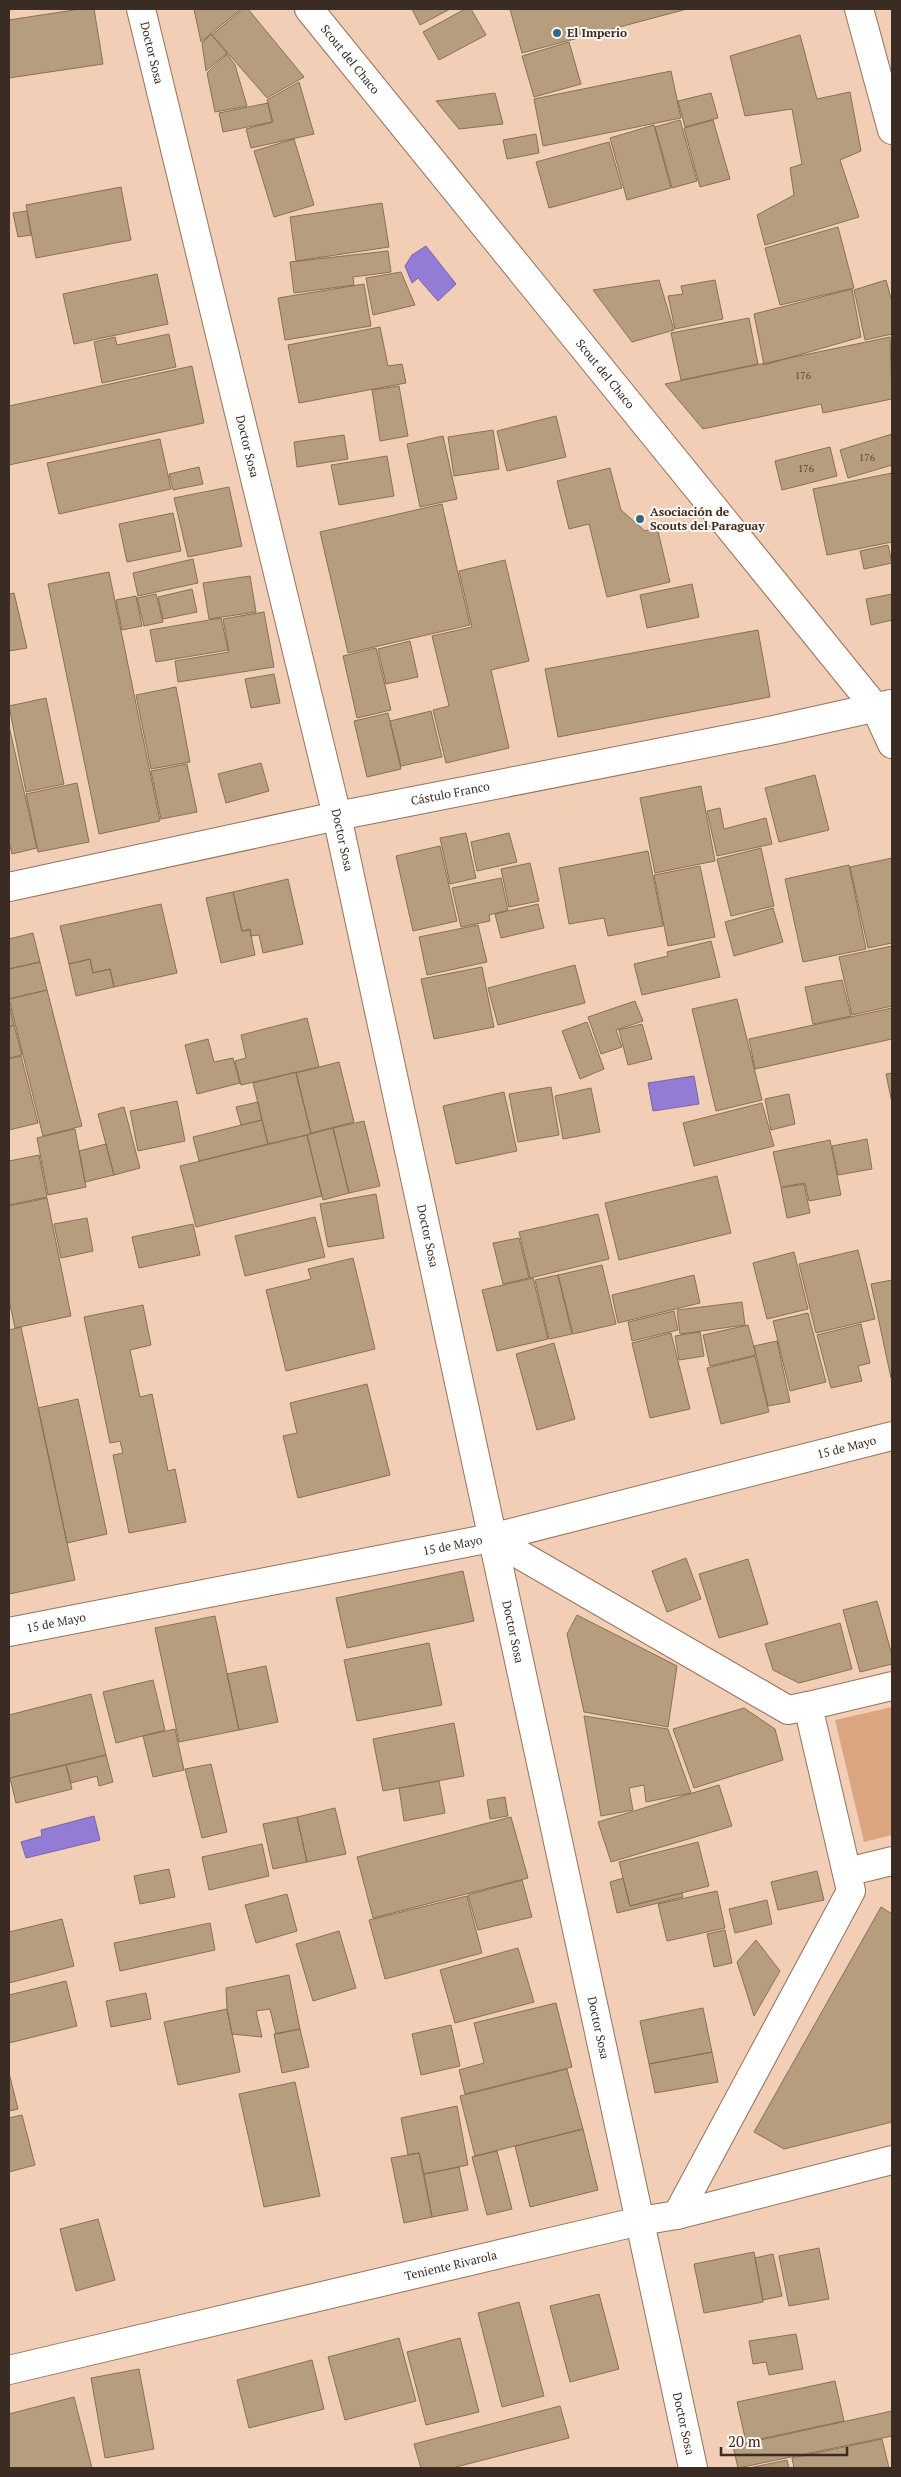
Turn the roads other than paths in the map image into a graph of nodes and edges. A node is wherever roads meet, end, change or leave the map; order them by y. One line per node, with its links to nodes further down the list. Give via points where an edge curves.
1 (141, 9): 7 (street, Doctor Sosa)
2 (309, 9): 5 (street, Scout del Chaco)
3 (859, 9): 4 (street)
4 (892, 130)
5 (884, 706): 6 (street, Scout del Chaco); 7 (street, Cástulo Franco)
6 (892, 744)
7 (337, 816): 8 (street, Cástulo Franco); 10 (street, Doctor Sosa)
8 (9, 887)
9 (892, 1436): 10 (street, 15 de Mayo)
10 (491, 1538): 11 (street, 15 de Mayo); 13 (street, via 788,1710); 18 (street, Doctor Sosa)
11 (9, 1632)
12 (892, 1686): 13 (street)
13 (808, 1706): 15 (street)
14 (892, 1861): 15 (street)
15 (847, 1872): 17 (street, via 851,1891)
16 (892, 2160): 17 (street, Teniente Rivarola)
17 (677, 2216): 18 (street, Teniente Rivarola)
18 (640, 2221): 19 (street, Teniente Rivarola); 20 (street, Doctor Sosa)
19 (9, 2370)
20 (693, 2468)

